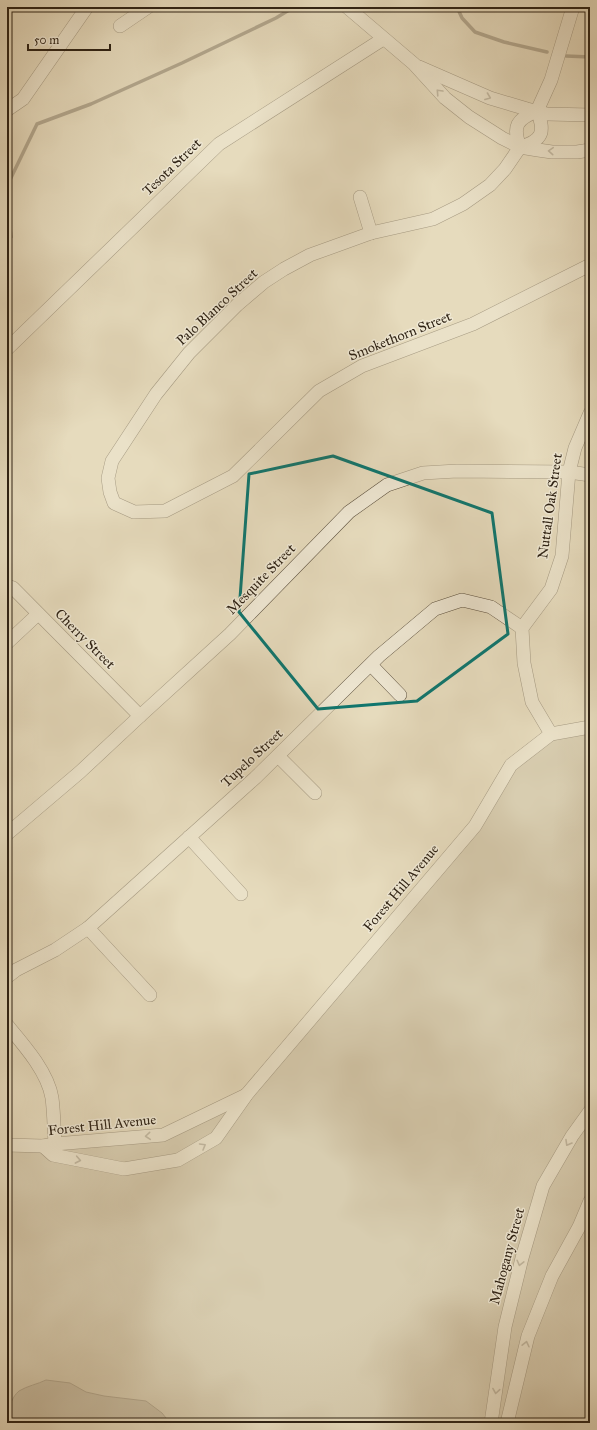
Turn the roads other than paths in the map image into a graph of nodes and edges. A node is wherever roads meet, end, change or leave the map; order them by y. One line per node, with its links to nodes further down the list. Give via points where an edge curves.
1 (86, 7): 8 (street, via 23,99)
2 (148, 7): 5 (street)
3 (347, 7): 6 (street)
4 (573, 7): 9 (street, via 551,80)
5 (120, 26)
6 (383, 39): 7 (street); 16 (street, Tesota Street, via 219,144)
7 (414, 64): 9 (street, one-way to 9, via 490,98); 11 (street, one-way to 7, via 469,117 445,98)
8 (7, 110)
9 (537, 112): 10 (street); 11 (street, via 526,115 516,126); 11 (street, via 542,121 541,134 531,144)
10 (590, 115)
11 (520, 147): 12 (street, one-way to 11, via 552,152); 14 (street, Palo Blanco Street, via 490,185 463,204 432,219)
12 (590, 150)
13 (360, 197): 14 (street)
14 (371, 233): 20 (street, Palo Blanco Street, via 310,255 264,282 189,353 156,394 112,460 108,478)
15 (590, 265): 20 (street, Smokethorn Street, via 473,324 362,366 337,380 319,391 233,476 166,510 134,512)
16 (7, 349)
17 (590, 413): 18 (street, Nuttall Oak Street, via 575,448)
18 (569, 472): 19 (street, Mesquite Street); 23 (street, Nuttall Oak Street, via 562,556 551,589); 27 (street, Mesquite Street, via 424,473 387,485 349,512 230,634)
19 (590, 475)
20 (114, 503)
21 (7, 586): 22 (street, Cherry Street, via 13,588)
22 (38, 614): 24 (street); 27 (street, Cherry Street)
23 (522, 628): 25 (street, Tupelo Street, via 491,607 462,600 435,609); 29 (street, via 524,663 532,702)
24 (7, 642)
25 (371, 665): 26 (street); 30 (street, Tupelo Street)
26 (400, 695)
27 (140, 716): 32 (street, Mesquite Street, via 80,772)
28 (590, 727): 29 (street, Forest Hill Avenue)
29 (551, 734): 39 (street, Forest Hill Avenue, via 511,766 475,826)
30 (278, 756): 31 (street); 33 (street, Tupelo Street)
31 (315, 793)
32 (7, 834)
33 (189, 837): 34 (street); 35 (street, Tupelo Street)
34 (241, 894)
35 (88, 928): 36 (street, Tupelo Street, via 55,950 16,970); 37 (street)
36 (7, 978)
37 (150, 994)
38 (7, 1025): 42 (street, via 42,1071 52,1096)
39 (247, 1094): 42 (street, Forest Hill Avenue, one-way to 42, via 163,1135); 42 (street, Forest Hill Avenue, one-way to 39, via 124,1169 178,1160 216,1138)
40 (590, 1111): 44 (street, Mahogany Street, one-way to 44, via 543,1186 505,1327)
41 (7, 1145): 42 (street)
42 (50, 1148)
43 (590, 1201): 45 (street, one-way to 43, via 528,1336 552,1276)
44 (491, 1423)
45 (507, 1423)

